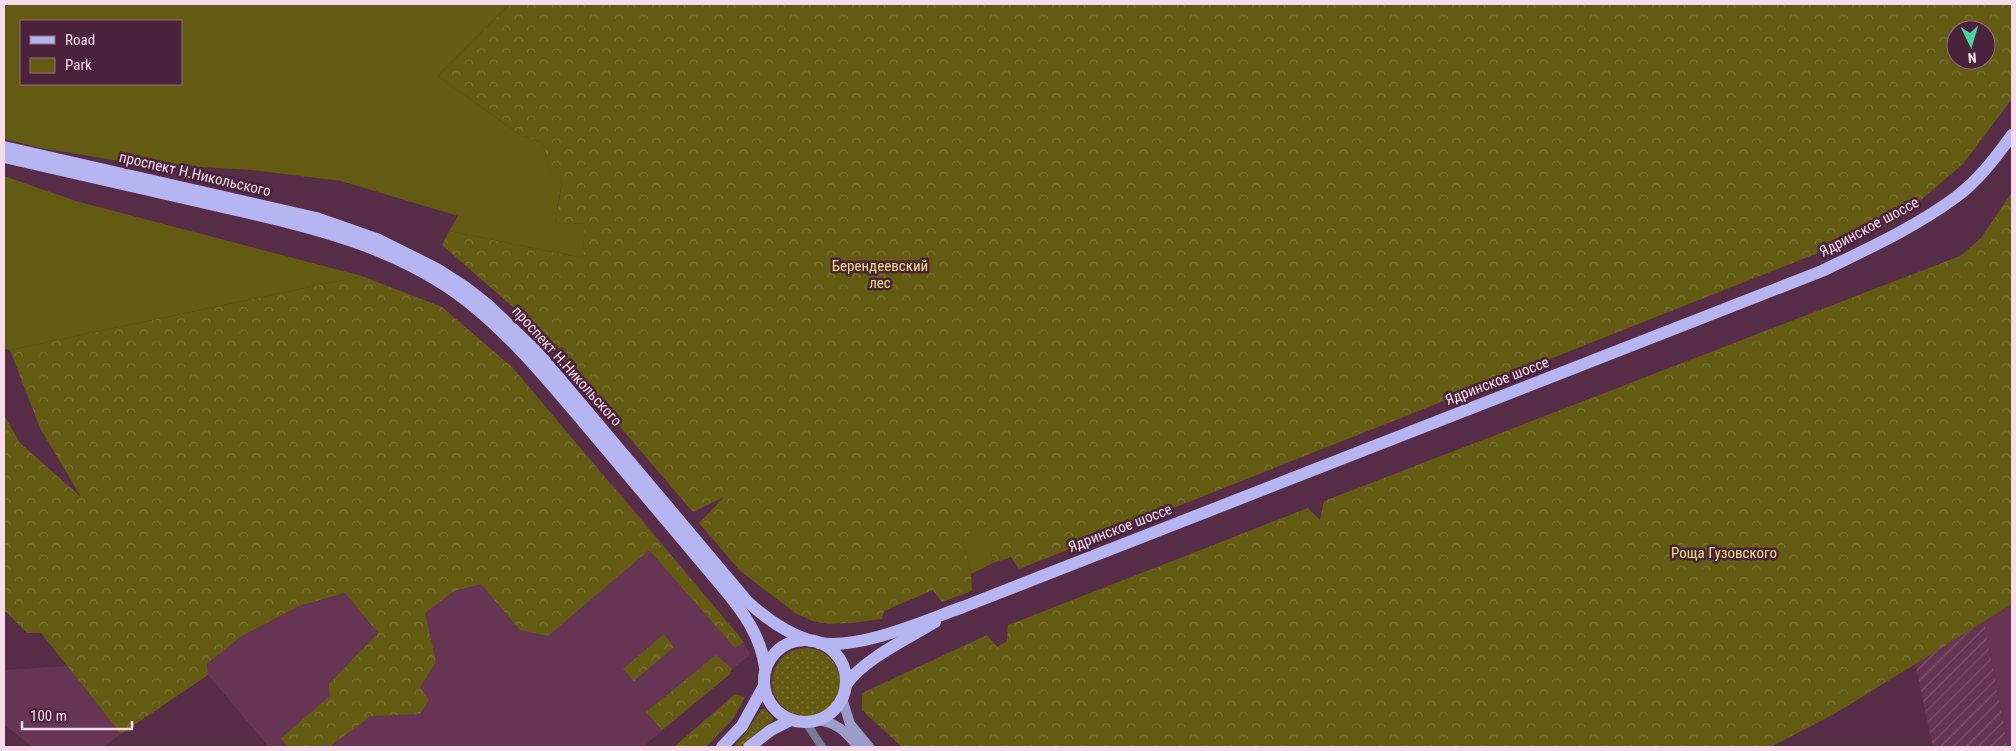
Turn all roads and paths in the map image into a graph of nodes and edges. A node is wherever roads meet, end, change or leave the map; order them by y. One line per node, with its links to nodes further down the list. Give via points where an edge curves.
1 (2012, 135): 4 (main road, Ядринское шоссе, via 1980,175 1956,196 1906,230 1822,271)
2 (4, 147): 5 (main road, проспект Н.Никольского, via 316,218 379,240 437,269 488,305 539,354 747,601 791,634)
3 (4, 157): 6 (main road, проспект Н.Никольского, via 333,234 409,265 466,300 501,329 544,376 742,611 757,635)
4 (963, 607): 5 (main road, Ядринское шоссе, via 845,644); 7 (main road, Ядринское шоссе, via 863,666)
5 (815, 642): 6 (main road, via 784,646 773,654); 7 (main road, via 833,650 838,656 844,668)
6 (765, 667): 8 (main road)
7 (846, 685): 9 (main road)
8 (764, 686): 10 (main road, via 771,705); 13 (main road, via 742,726)
9 (842, 698): 11 (main road, via 829,714); 16 (main road, via 850,724)
10 (791, 720): 11 (main road); 14 (main road)
11 (810, 721): 12 (street); 15 (main road, via 841,728)
12 (820, 745)
13 (722, 747)
14 (749, 747)
15 (858, 747)
16 (869, 747)

